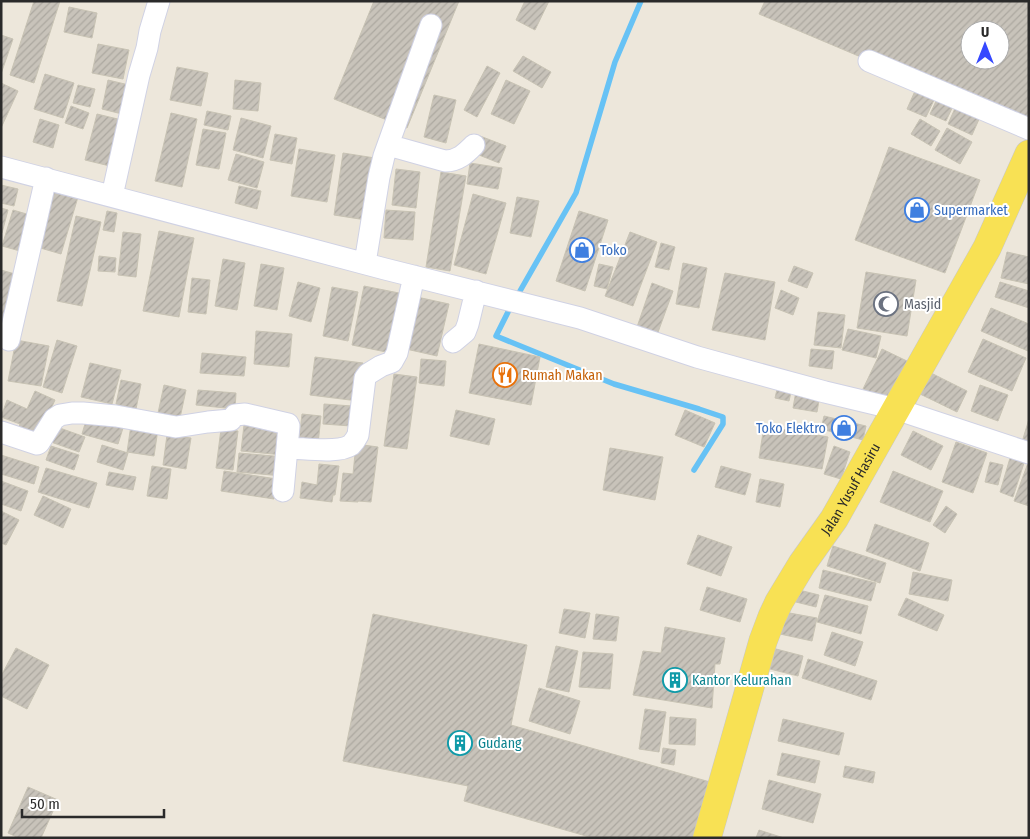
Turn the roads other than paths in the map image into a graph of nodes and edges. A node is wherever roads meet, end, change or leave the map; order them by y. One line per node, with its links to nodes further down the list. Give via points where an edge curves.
1 (159, 1): 10 (street)
2 (431, 25): 5 (street)
3 (869, 61): 4 (street)
4 (1029, 129)
5 (388, 145): 6 (street, via 444,161 460,158); 11 (street, via 379,177)
6 (474, 145)
7 (1029, 154): 16 (main road, Jalan Yusuf Hasiru, via 987,248)
8 (1, 167): 9 (street)
9 (46, 178): 10 (street); 14 (street)
10 (112, 196): 11 (street)
11 (365, 263): 12 (street)
12 (414, 276): 13 (street); 18 (street, via 397,353 392,362 365,378 358,435 354,443 338,450)
13 (476, 291): 15 (street, via 465,332); 16 (street, via 580,318 697,356 825,392)
14 (9, 340)
15 (453, 342)
16 (896, 409): 19 (street); 21 (main road, Jalan Yusuf Hasiru, via 834,519 802,564 772,617)
17 (1, 432): 18 (street, via 37,444 54,419 72,413 116,416 176,428 231,420 235,415 245,414 288,424)
18 (287, 448): 20 (street)
19 (1029, 453)
20 (283, 491)
21 (707, 838)

